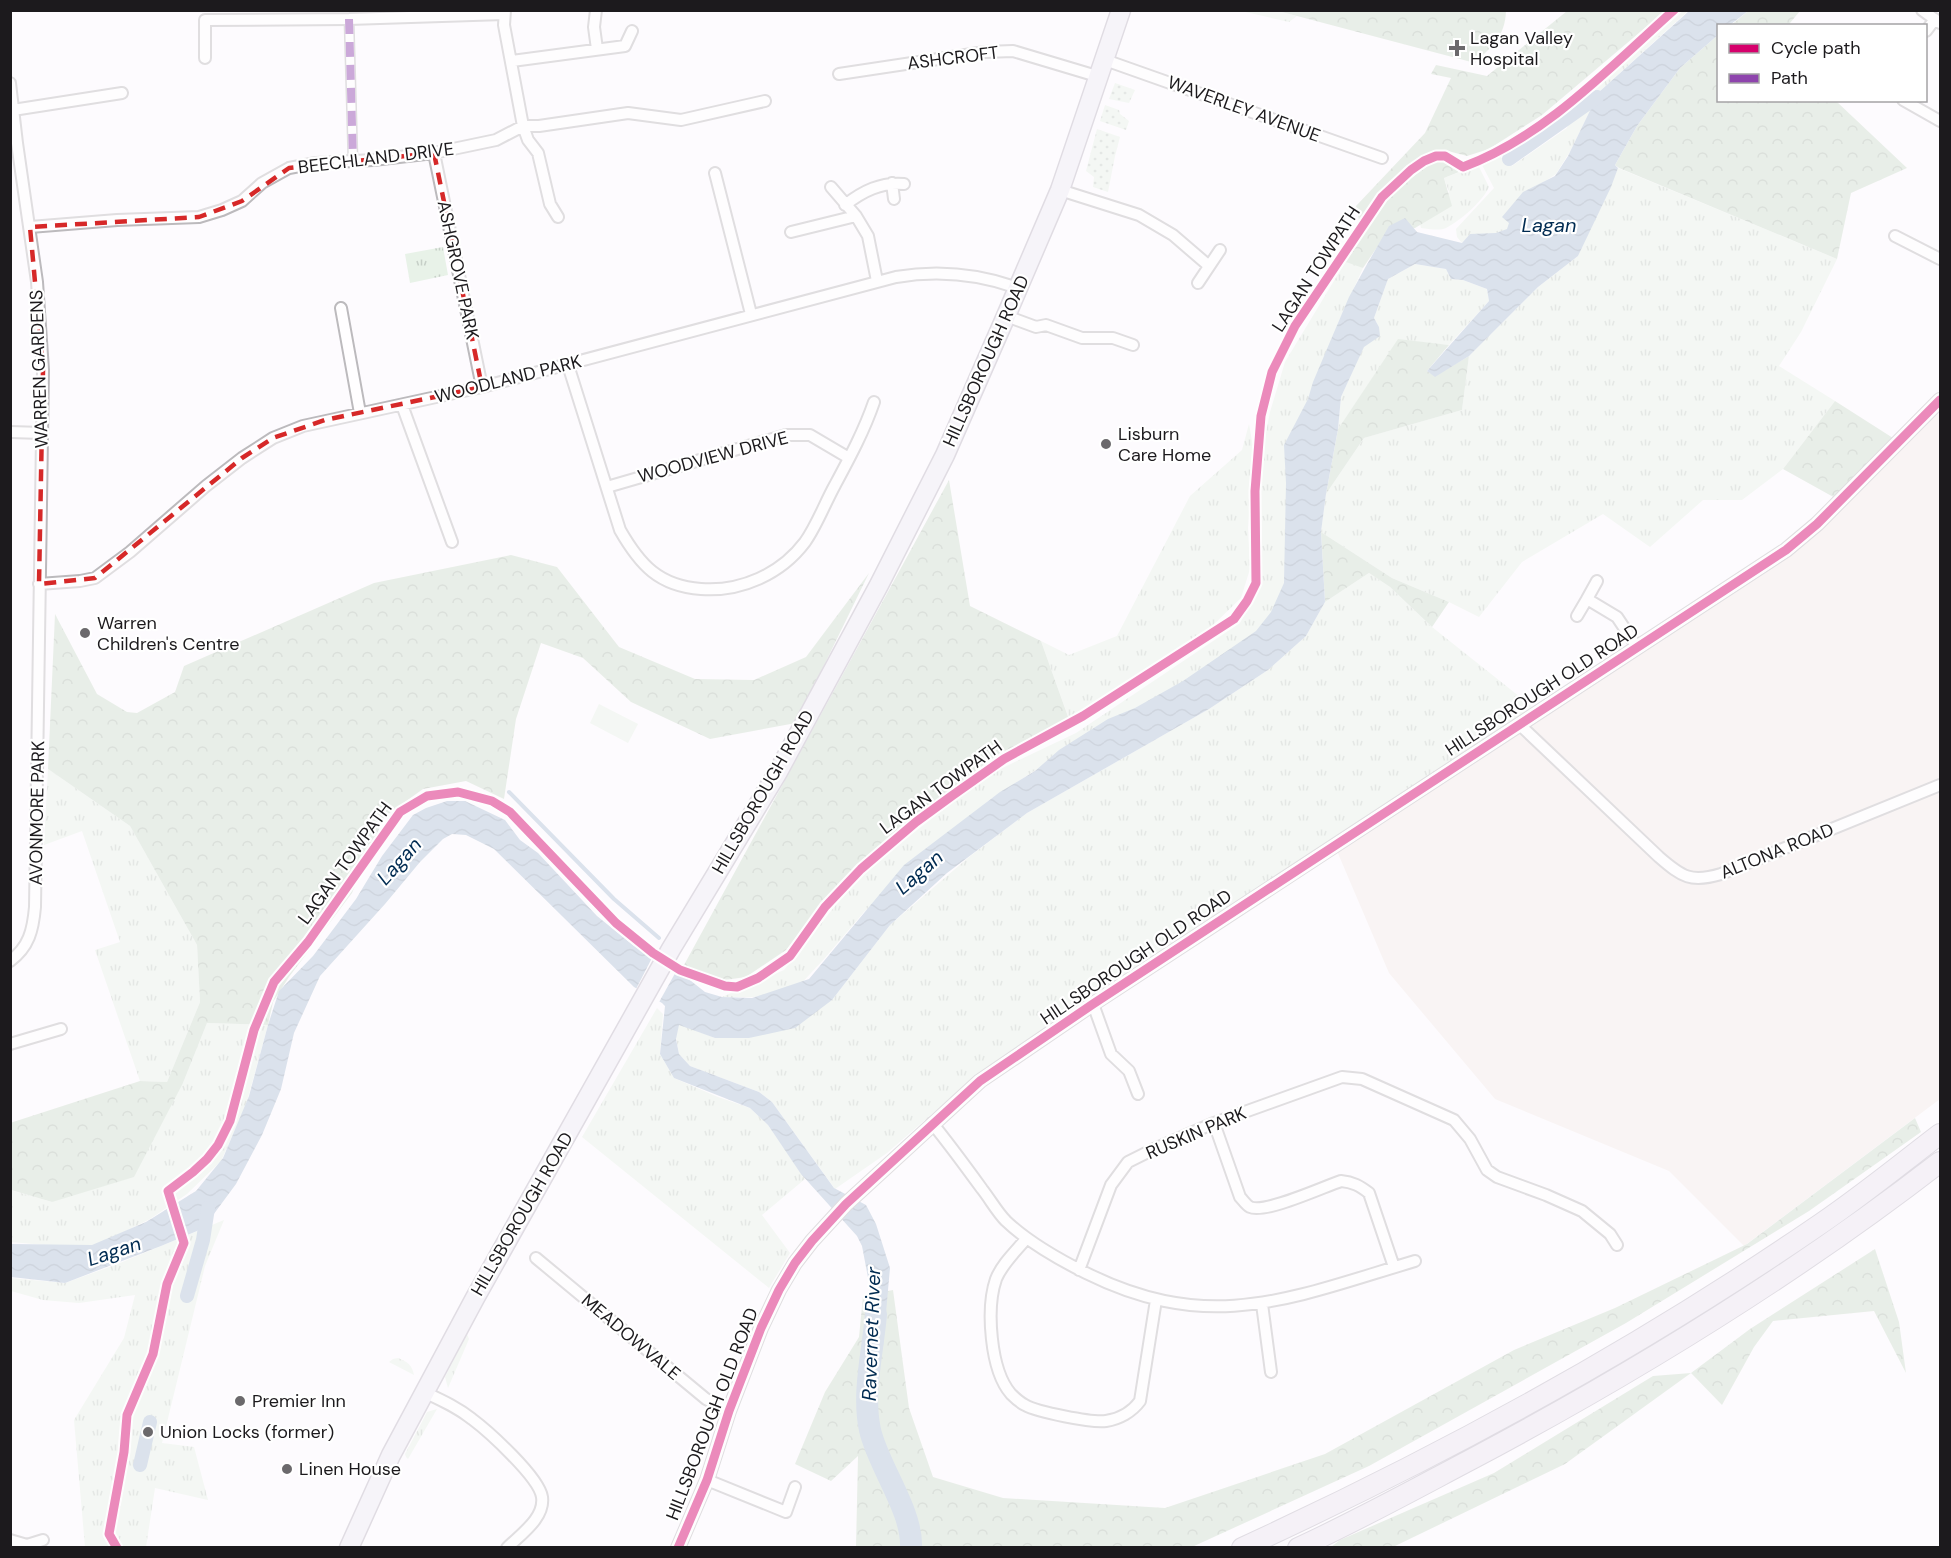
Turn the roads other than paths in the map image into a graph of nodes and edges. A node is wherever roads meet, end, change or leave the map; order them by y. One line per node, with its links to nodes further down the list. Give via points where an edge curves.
1 (596, 10): 8 (street)
2 (1121, 10): 11 (highway, HILLSBOROUGH ROAD)
3 (1922, 10): 6 (street)
4 (504, 12): 5 (street); 10 (street)
5 (349, 19): 9 (street, via 205,20); 23 (street)
6 (1938, 21)
7 (632, 31): 8 (street, via 625,46)
8 (597, 50): 10 (street)
9 (206, 58)
10 (512, 61): 19 (street)
11 (1103, 69): 12 (street, ASHCROFT, via 1013,51); 22 (street, WAVERLEY AVENUE); 26 (highway, HILLSBOROUGH ROAD)
12 (839, 74)
13 (10, 83): 17 (street, WARREN GARDENS)
14 (122, 93): 17 (street)
15 (765, 101): 19 (street, BEECHLAND DRIVE, via 681,120 628,113)
16 (1908, 102): 18 (street)
17 (13, 110): 20 (street, WARREN GARDENS)
18 (1941, 121)
19 (523, 126): 21 (street, BEECHLAND DRIVE, via 496,140); 30 (street, via 538,153 550,204)
20 (14, 144): 31 (street, WARREN GARDENS)
21 (434, 153): 23 (street, BEECHLAND DRIVE); 45 (street, ASHGROVE PARK)
22 (1382, 158)
23 (353, 161): 31 (street, BEECHLAND DRIVE, via 289,168 262,183 242,201 199,217)
24 (716, 173): 41 (street)
25 (831, 187): 28 (street)
26 (1060, 190): 36 (street, via 1139,215 1173,235); 39 (highway, HILLSBOROUGH ROAD)
27 (894, 198): 28 (street, via 898,183 859,194)
28 (845, 204): 29 (street)
29 (856, 216): 32 (street); 37 (street, via 868,237)
30 (558, 217)
31 (30, 227): 51 (street, WARREN GARDENS, via 43,370)
32 (791, 232)
33 (1895, 236): 35 (street)
34 (1220, 250): 36 (street)
35 (1941, 259)
36 (1209, 266): 38 (street)
37 (877, 281): 39 (street, WOODLAND PARK, via 935,273 988,279); 41 (street, WOODLAND PARK)
38 (1198, 283)
39 (1018, 288): 42 (highway, HILLSBOROUGH ROAD)
40 (341, 308): 49 (street)
41 (751, 314): 44 (street, WOODLAND PARK)
42 (1006, 316): 43 (street, via 1082,338 1113,338); 81 (highway, HILLSBOROUGH ROAD, via 945,455 778,772 680,932)
43 (1133, 345)
44 (568, 365): 45 (street, WOODLAND PARK); 53 (street)
45 (482, 387): 48 (street, WOODLAND PARK)
46 (1941, 400): 59 (street, HILLSBOROUGH OLD ROAD, via 1840,502 1786,550)
47 (874, 402): 52 (street)
48 (402, 405): 49 (street, WOODLAND PARK); 54 (street)
49 (360, 413): 56 (street, WOODLAND PARK, via 303,426 273,438 206,486 94,578)
50 (10, 432): 51 (street)
51 (42, 433): 56 (street, WARREN GARDENS)
52 (849, 458): 53 (street, WOODVIEW DRIVE, via 810,435 786,435); 53 (street, via 805,541 788,560 746,585 710,590 682,588 648,569 632,552 620,530)
53 (607, 487)
54 (452, 542)
55 (1597, 581): 57 (street)
56 (39, 584): 60 (street, WARREN GARDENS)
57 (1587, 599): 58 (street); 59 (street, via 1617,617)
58 (1577, 616)
59 (1637, 647): 61 (street, HILLSBOROUGH OLD ROAD)
60 (38, 656): 63 (street, AVONMORE PARK, via 35,907 22,952)
61 (1520, 725): 62 (street, ALTONA ROAD, via 1673,870 1689,878 1721,874); 64 (street, HILLSBOROUGH OLD ROAD)
62 (1941, 785)
63 (10, 961)
64 (1093, 1004): 67 (street, via 1111,1054 1129,1071); 68 (street, HILLSBOROUGH OLD ROAD, via 980,1081)
65 (61, 1029): 66 (street)
66 (10, 1044)
67 (1138, 1094)
68 (932, 1123): 72 (street, via 1004,1219); 82 (street, HILLSBOROUGH OLD ROAD, via 827,1224 795,1263 760,1328)
69 (1214, 1123): 73 (street, RUSKIN PARK, via 1342,1077 1362,1079 1454,1120 1487,1170 1582,1211 1610,1234); 76 (street, via 1240,1197 1251,1208 1266,1209 1341,1181 1351,1182 1369,1193); 77 (street, RUSKIN PARK, via 1128,1162 1111,1185)
70 (1941, 1134): 90 (highway, via 1814,1229 1617,1354 1420,1461)
71 (1941, 1162): 91 (highway, via 1784,1275 1663,1351 1556,1414)
72 (1026, 1239): 77 (street); 78 (street, via 1003,1265 992,1300 992,1338 1000,1378 1026,1406 1085,1421 1105,1421 1134,1410 1140,1401)
73 (1617, 1245)
74 (536, 1258): 82 (street, MEADOWVALE, via 706,1400)
75 (1415, 1261): 76 (street)
76 (1394, 1267): 79 (street)
77 (1079, 1269): 78 (street, via 1117,1288)
78 (1156, 1300): 79 (street, via 1213,1308)
79 (1262, 1304): 80 (street)
80 (1271, 1372)
81 (424, 1392): 87 (highway, HILLSBOROUGH ROAD); 88 (street, via 473,1419 532,1475 542,1497 538,1518)
82 (729, 1411): 83 (street, HILLSBOROUGH OLD ROAD)
83 (707, 1480): 84 (street, via 786,1512); 89 (street, HILLSBOROUGH OLD ROAD)
84 (795, 1487)
85 (10, 1540): 86 (street, via 27,1545)
86 (44, 1540)
87 (348, 1548)
88 (507, 1548)
89 (678, 1548)
90 (1242, 1548)
91 (1298, 1548)

